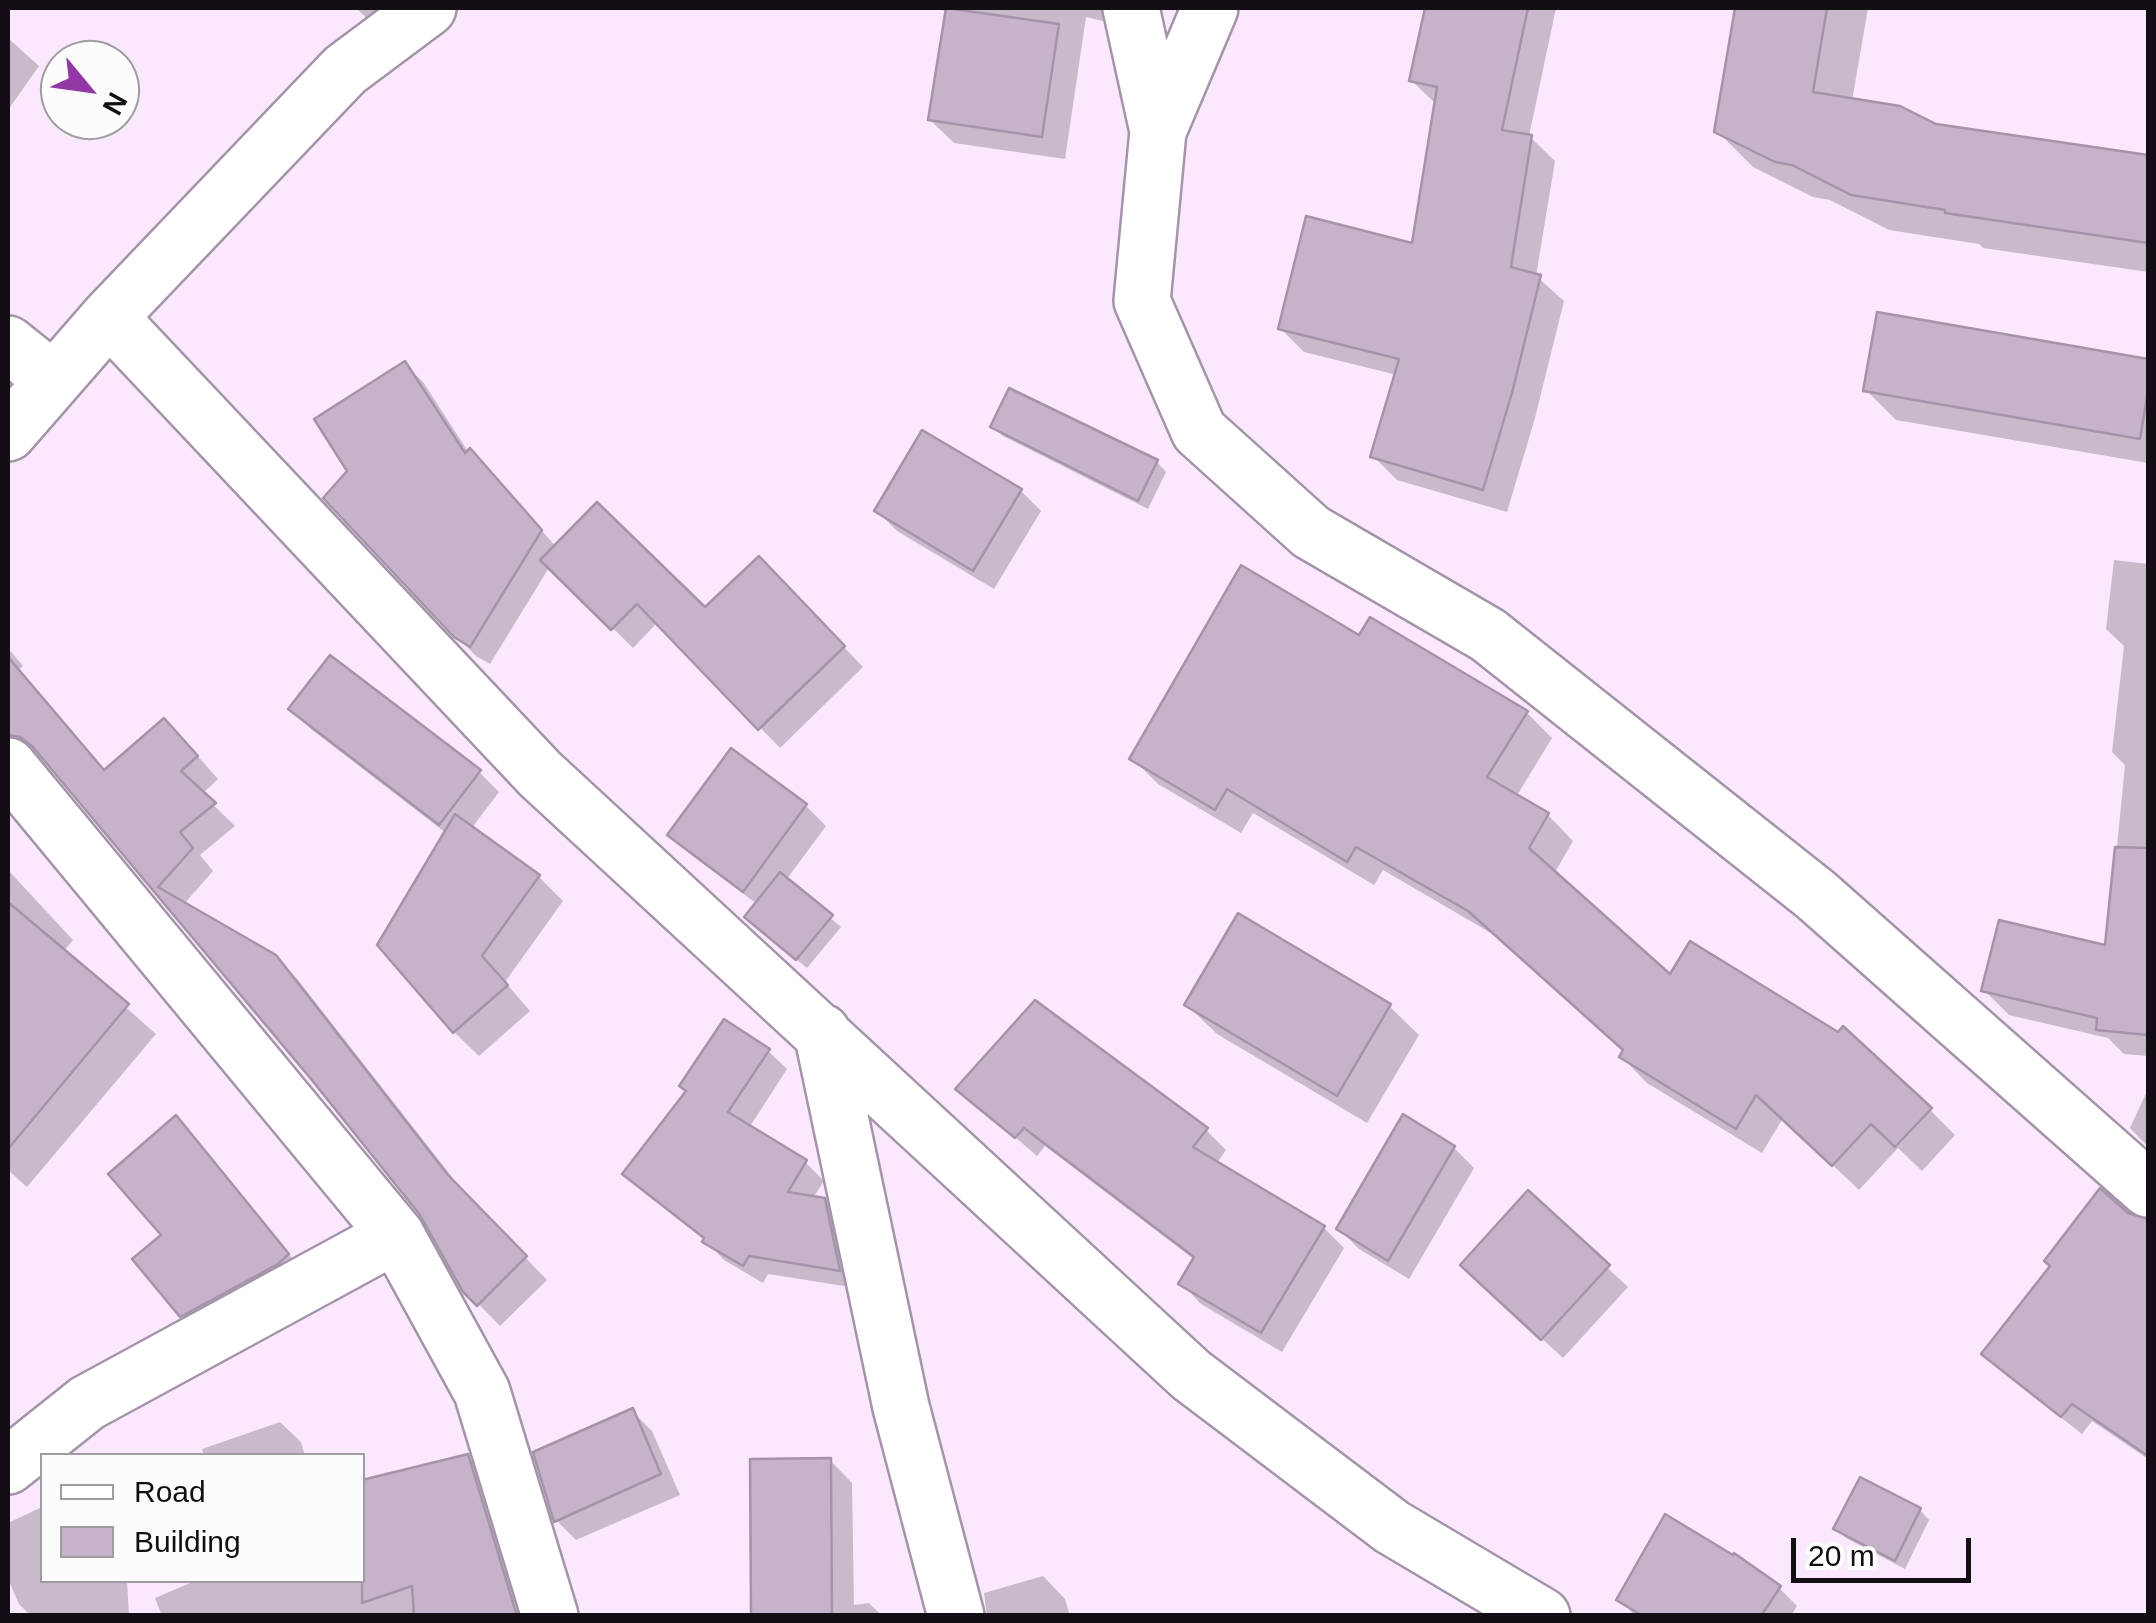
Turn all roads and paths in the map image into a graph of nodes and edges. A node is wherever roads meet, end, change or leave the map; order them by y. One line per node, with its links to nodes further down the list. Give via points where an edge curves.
1 (428, 8): 5 (street, via 345,70)
2 (1131, 8): 4 (street)
3 (1210, 8): 4 (street)
4 (1158, 131): 11 (street, via 1142,301 1199,431 1311,532 1488,635 1816,895)
5 (109, 318): 7 (street); 10 (street, via 540,774)
6 (8, 344): 7 (street)
7 (53, 380): 8 (street)
8 (8, 433)
9 (8, 766): 12 (street)
10 (822, 1032): 15 (street, via 901,1407); 16 (street, via 1191,1375 1392,1526)
11 (2148, 1189)
12 (396, 1235): 13 (street, via 87,1402); 14 (street, via 482,1392)
13 (8, 1466)
14 (550, 1616)
15 (956, 1616)
16 (1542, 1616)

